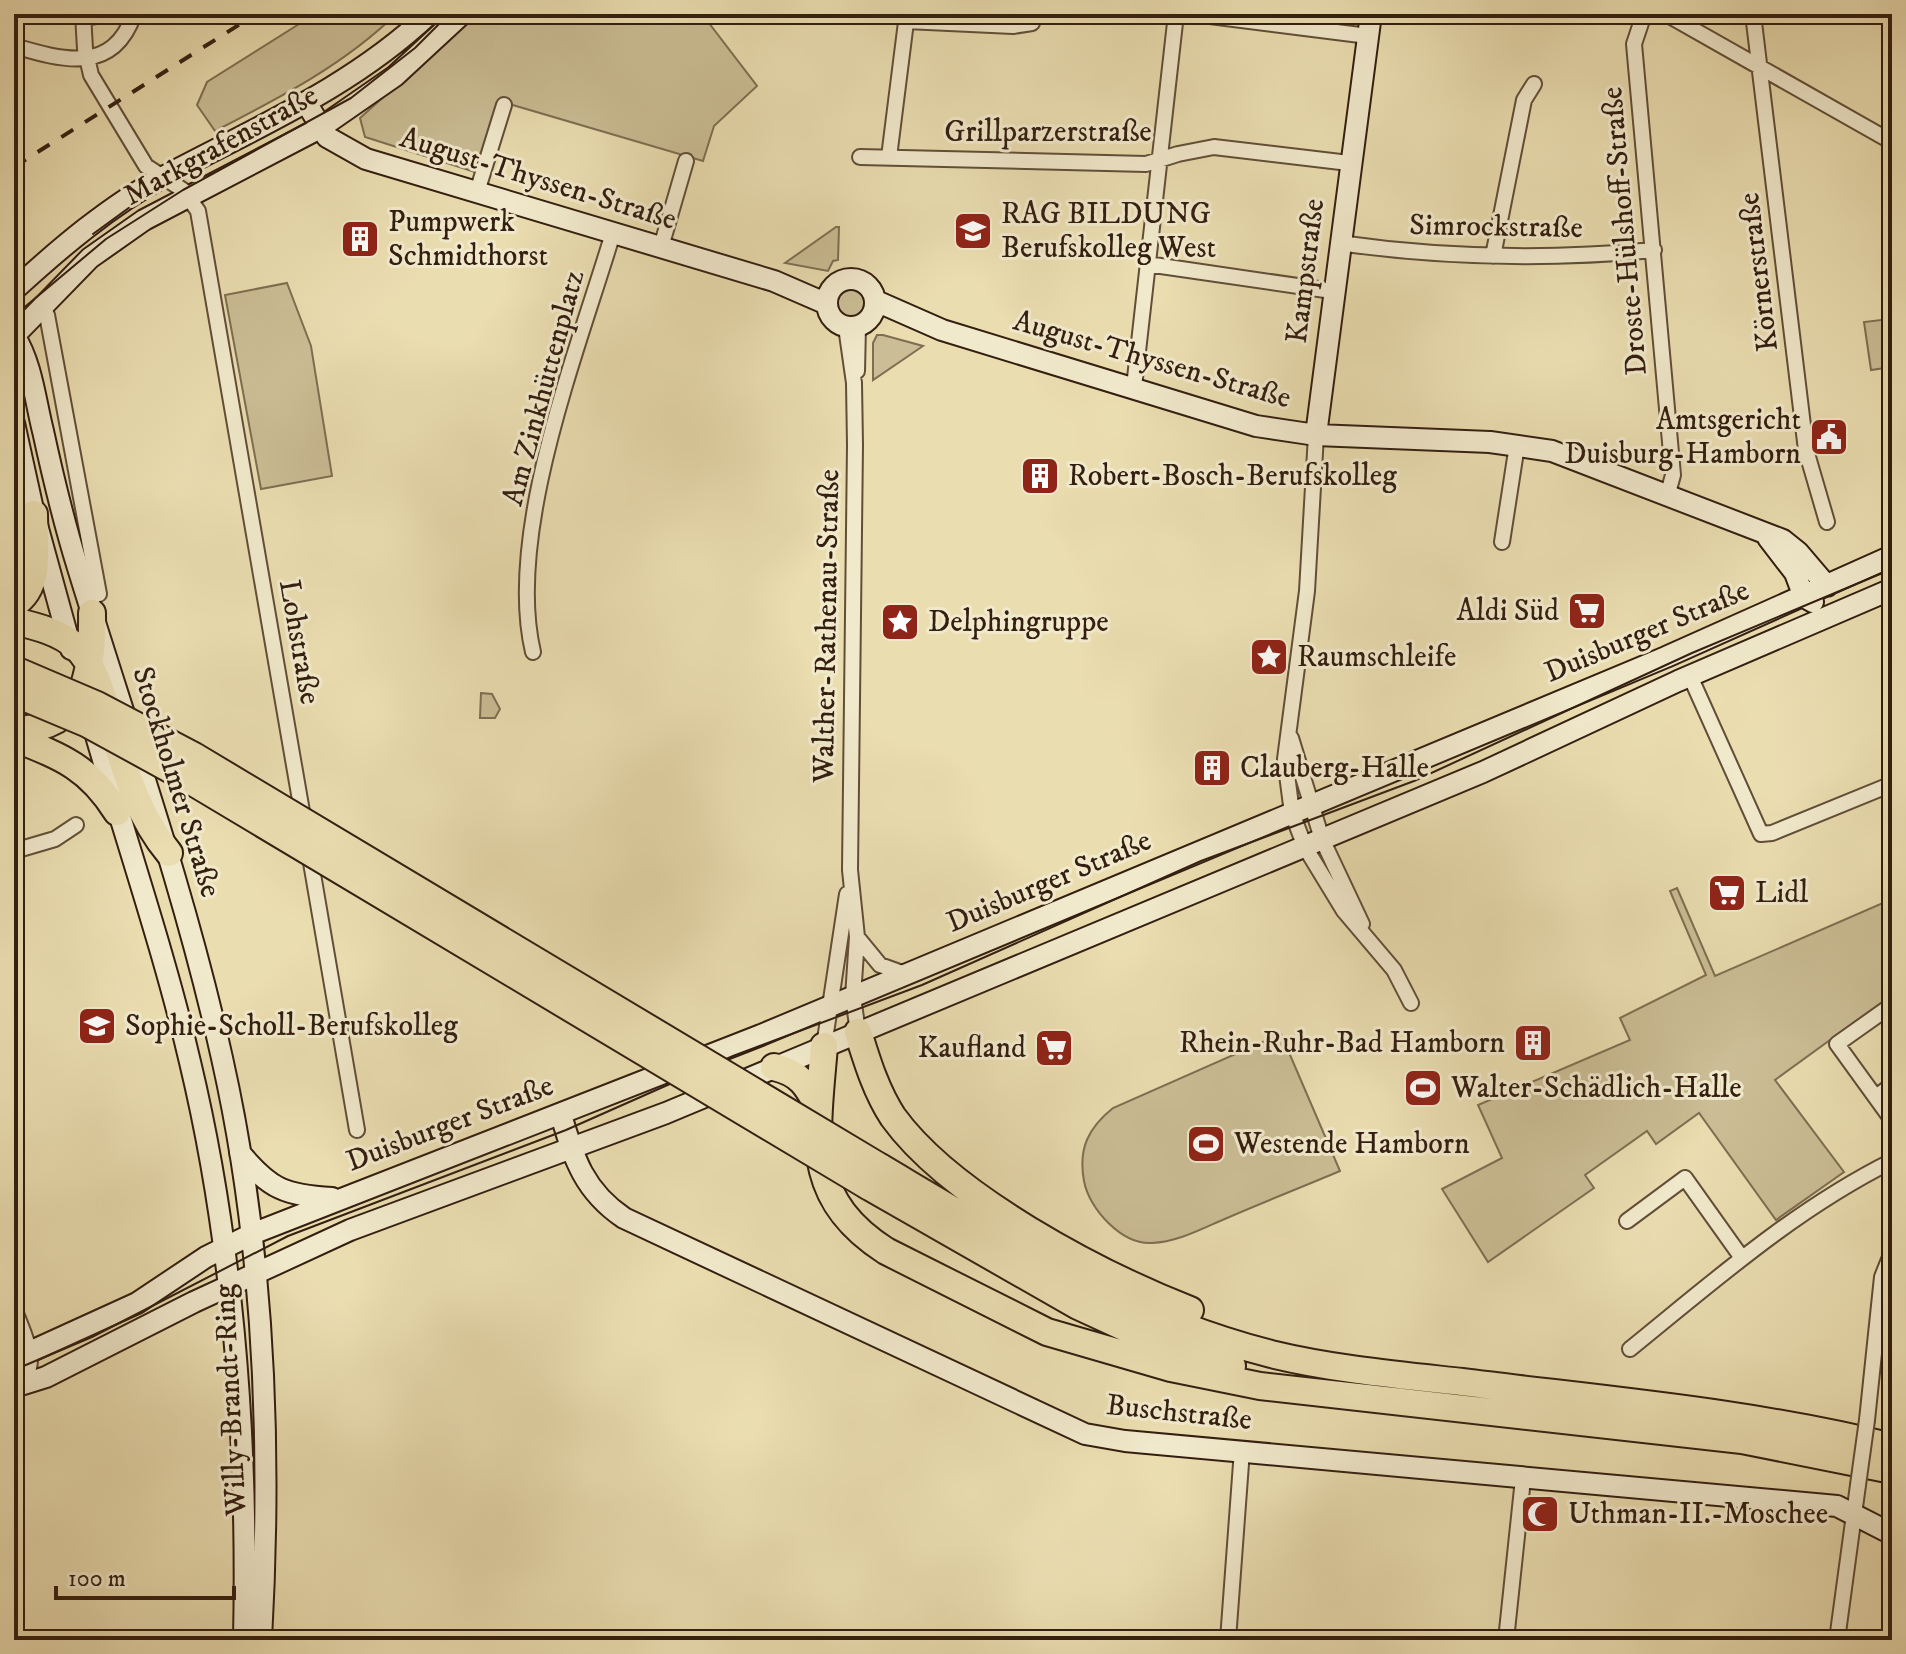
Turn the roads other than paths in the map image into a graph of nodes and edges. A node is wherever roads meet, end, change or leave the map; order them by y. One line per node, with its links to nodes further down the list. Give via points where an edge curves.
1 (109, 14): 11 (street)
2 (134, 14): 16 (street, via 107,52)
3 (429, 14): 19 (main road, Markgrafenstraße, via 406,36)
4 (462, 14): 21 (main road, Markgrafenstraße, via 395,76)
5 (1176, 14): 26 (street)
6 (1194, 14): 14 (street)
7 (1371, 14): 14 (main road, Kampstraße)
8 (1644, 14): 34 (street, Droste-Hülshoff-Straße, via 1634,44)
9 (1666, 14): 17 (street)
10 (1753, 14): 17 (street, Körnerstraße)
11 (83, 16): 16 (street)
12 (906, 17): 13 (street); 24 (street)
13 (1032, 23)
14 (1368, 36): 27 (main road, Kampstraße)
15 (14, 46): 16 (street, via 62,60)
16 (87, 60): 28 (street, via 146,166)
17 (1762, 70): 22 (street); 49 (street, Körnerstraße, via 1806,450)
18 (1534, 84): 35 (street, via 1524,100)
19 (307, 104): 21 (main road, August-Thyssen-Straße); 28 (main road, Markgrafenstraße)
20 (504, 105): 29 (street)
21 (320, 128): 29 (main road, August-Thyssen-Straße, via 366,159); 30 (main road, Markgrafenstraße)
22 (1892, 142)
23 (860, 157): 24 (street, Grillparzerstraße)
24 (889, 157): 26 (street, Grillparzerstraße)
25 (686, 161): 33 (street)
26 (1158, 161): 27 (street, Grillparzerstraße, via 1231,147); 36 (street)
27 (1349, 163): 32 (main road, Kampstraße)
28 (163, 177): 30 (street); 37 (main road, Markgrafenstraße, via 73,240)
29 (477, 192): 31 (main road, August-Thyssen-Straße)
30 (188, 196): 40 (main road, Markgrafenstraße, via 90,258); 90 (street, Lohstraße, via 198,211)
31 (613, 233): 33 (main road, August-Thyssen-Straße); 61 (street, Am Zinkhüttenplatz, via 536,490 526,624)
32 (1339, 243): 35 (street, Simrockstraße); 38 (main road, Kampstraße)
33 (661, 247): 39 (main road, August-Thyssen-Straße)
34 (1654, 250): 35 (street, Simrockstraße, via 1563,258); 47 (street, Droste-Hülshoff-Straße, via 1673,475)
35 (1493, 256)
36 (1147, 264): 38 (street); 43 (street)
37 (14, 290)
38 (1332, 291): 45 (main road, Kampstraße)
39 (829, 296): 41 (main road, via 832,318); 41 (main road, via 842,280 855,278 869,286)
40 (41, 304): 42 (main road, Markgrafenstraße); 57 (street, Stockholmer Straße)
41 (862, 318): 43 (main road, August-Thyssen-Straße, via 942,330); 75 (street, Walther-Rathenau-Straße, via 854,383)
42 (14, 336): 57 (main road, Stockholmer Straße, via 29,367 57,497)
43 (1134, 387): 45 (main road, August-Thyssen-Straße, via 1256,426)
44 (14, 423): 48 (main road)
45 (1316, 435): 46 (main road, August-Thyssen-Straße); 69 (street, Kampstraße, via 1307,591 1285,759)
46 (1517, 445): 47 (main road, August-Thyssen-Straße, via 1582,460); 51 (street)
47 (1668, 493): 50 (main road, August-Thyssen-Straße)
48 (34, 514): 56 (highway, via 33,578); 60 (main road)
49 (1827, 522)
50 (1763, 532): 53 (main road, August-Thyssen-Straße, via 1798,552); 55 (main road, August-Thyssen-Straße, via 1795,573)
51 (1502, 542)
52 (1892, 556): 53 (main road, Duisburger Straße)
53 (1827, 586): 55 (main road, Duisburger Straße)
54 (1892, 589): 58 (main road, Duisburger Straße)
55 (1804, 597): 58 (main road); 69 (main road, Duisburger Straße)
56 (14, 604)
57 (96, 604): 64 (highway); 74 (main road, Stockholmer Straße)
58 (1834, 614): 63 (main road, Duisburger Straße)
59 (14, 621): 60 (highway)
60 (69, 641): 64 (highway)
61 (533, 652)
62 (14, 669): 94 (highway, bridge, via 194,756)
63 (1690, 676): 68 (street, via 1761,834); 72 (main road, Duisburger Straße)
64 (87, 679): 66 (highway, via 53,722); 70 (main road, Stockholmer Straße); 74 (highway, via 152,832)
65 (14, 693): 94 (highway, bridge, via 88,724 181,775)
66 (14, 730)
67 (14, 738): 70 (highway, via 77,765)
68 (1892, 784)
69 (1301, 810): 72 (street, Kampstraße); 77 (main road, Duisburger Straße)
70 (117, 812): 100 (main road, Stockholmer Straße, via 191,1063)
71 (76, 825): 73 (street, via 55,839)
72 (1313, 843): 79 (street, Kampstraße, via 1344,911 1394,970); 82 (main road, Duisburger Straße)
73 (14, 851)
74 (169, 853): 92 (main road, Stockholmer Straße)
75 (850, 870): 76 (street, Walther-Rathenau-Straße); 81 (street, Walther-Rathenau-Straße)
76 (857, 937): 77 (street, via 880,965); 78 (street, Walther-Rathenau-Straße)
77 (907, 975): 78 (main road, Duisburger Straße)
78 (853, 997): 81 (main road, Duisburger Straße); 82 (street, Walther-Rathenau-Straße)
79 (1411, 1003)
80 (1892, 1005): 86 (street, via 1837,1044)
81 (829, 1006): 83 (street, Walther-Rathenau-Straße); 88 (main road, Duisburger Straße)
82 (858, 1032): 83 (main road, Duisburger Straße); 104 (highway, via 872,1077 900,1125 933,1160 988,1202 1162,1299)
83 (824, 1046): 84 (main road, Duisburger Straße); 87 (highway)
84 (774, 1067): 87 (highway, via 804,1080); 91 (main road, Duisburger Straße)
85 (1892, 1085): 86 (street)
86 (1876, 1097): 89 (street)
87 (819, 1108): 107 (highway, via 820,1164 830,1194 848,1224 886,1251 1047,1332 1089,1346 1260,1386)
88 (561, 1115): 91 (main road, Buschstraße); 95 (main road, Duisburger Straße)
89 (1892, 1120)
90 (357, 1130)
91 (571, 1149): 98 (main road, Duisburger Straße, via 350,1230); 109 (main road, Buschstraße, via 591,1190 624,1218 1042,1416 1085,1434 1125,1441)
92 (240, 1152): 95 (main road, via 283,1192); 98 (main road, Stockholmer Straße)
93 (1892, 1161): 99 (street, via 1839,1188)
94 (874, 1177): 104 (highway, via 1112,1298 1193,1331 1272,1354); 107 (highway, via 1025,1278 1143,1336 1234,1367)
95 (336, 1199): 98 (main road, Duisburger Straße)
96 (1627, 1221): 99 (street, via 1685,1178)
97 (1892, 1252): 112 (street, bridge, via 1882,1277)
98 (254, 1253): 100 (main road, Duisburger Straße); 100 (main road, Duisburger Straße); 115 (main road, Willy-Brandt-Ring, via 266,1443)
99 (1742, 1258): 102 (street)
100 (225, 1266): 103 (main road); 105 (main road); 114 (main road, Willy-Brandt-Ring, via 238,1388)
101 (14, 1308): 103 (street)
102 (1630, 1349)
103 (30, 1353): 105 (street); 106 (street, via 31,1369)
104 (1359, 1370): 108 (highway, via 1730,1417)
105 (46, 1377): 106 (main road)
106 (15, 1387)
107 (1365, 1396): 110 (highway, via 1742,1440)
108 (1892, 1447)
109 (1242, 1450): 111 (main road, Buschstraße); 116 (street)
110 (1892, 1470)
111 (1523, 1479): 112 (main road, Buschstraße); 117 (street)
112 (1853, 1511): 113 (main road, Buschstraße); 118 (street)
113 (1892, 1534)
114 (244, 1640)
115 (261, 1640)
116 (1228, 1640)
117 (1506, 1640)
118 (1837, 1640)

